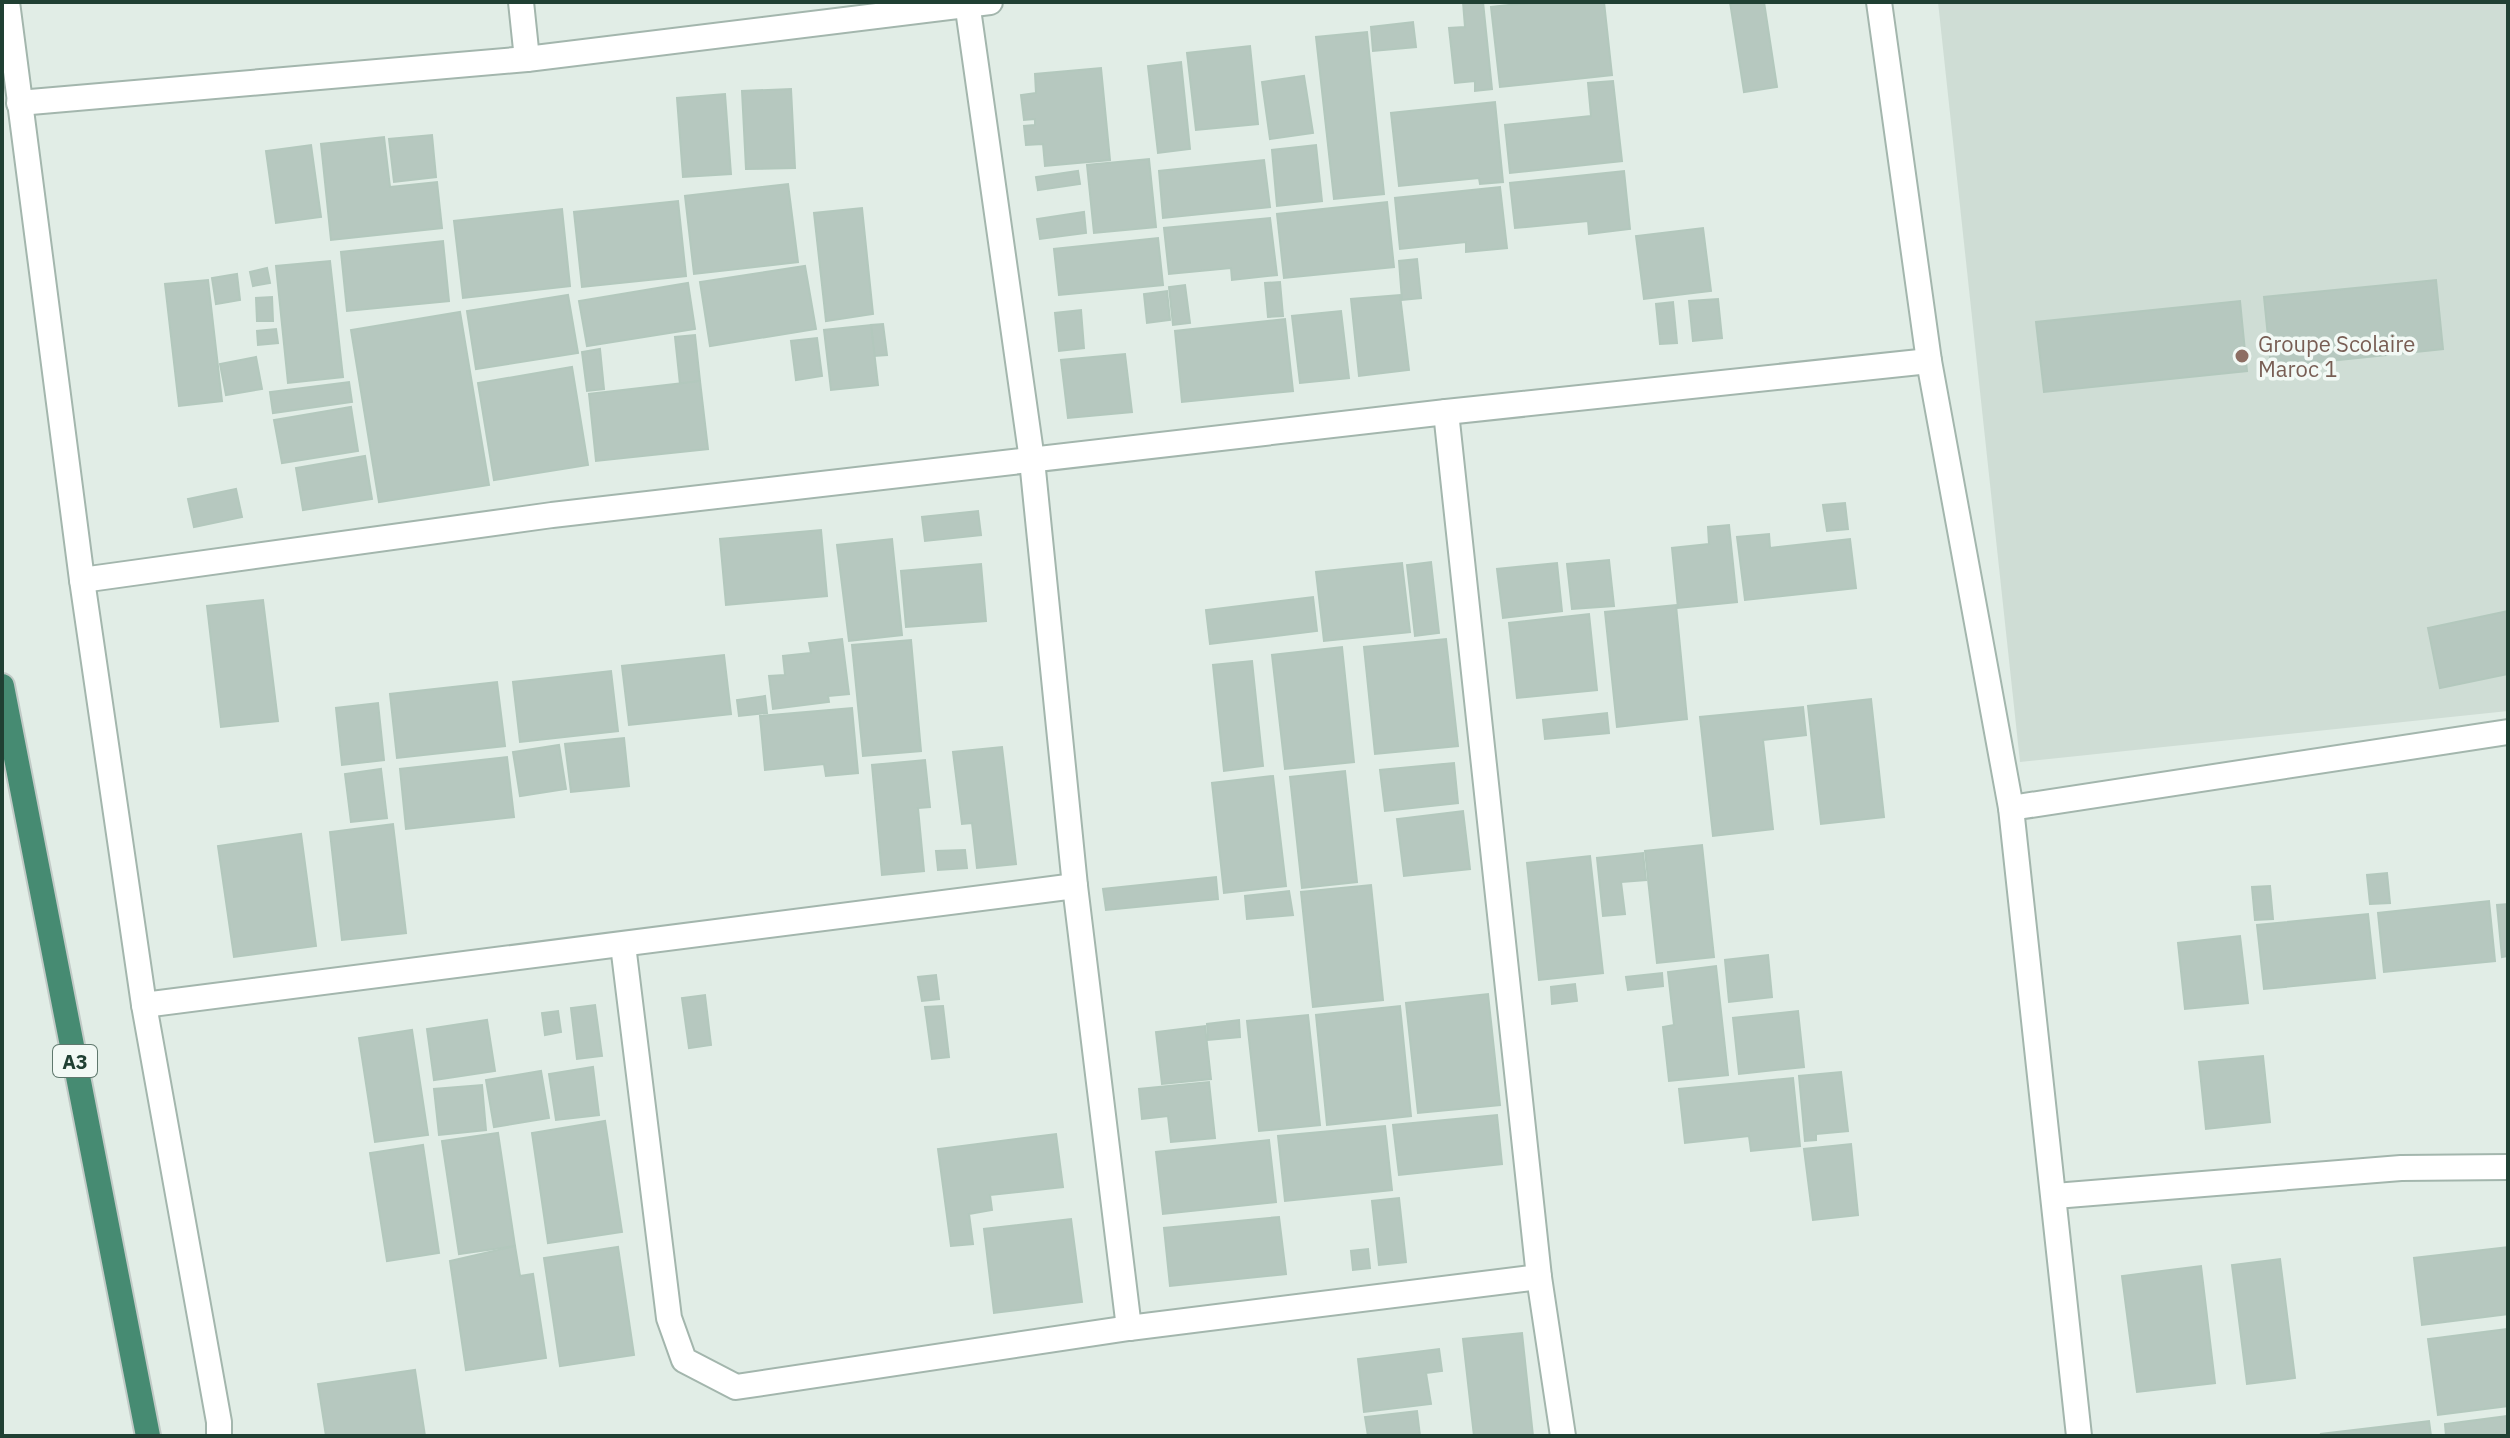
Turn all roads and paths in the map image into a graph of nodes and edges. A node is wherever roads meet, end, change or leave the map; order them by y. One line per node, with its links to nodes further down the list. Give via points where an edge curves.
1 (7, 2): 6 (street)
2 (521, 2): 5 (street)
3 (1879, 2): 7 (street)
4 (974, 3): 5 (street); 9 (street)
5 (527, 59): 6 (street)
6 (19, 103): 10 (street)
7 (1929, 361): 8 (street); 13 (street)
8 (1446, 412): 9 (street); 19 (street)
9 (1032, 460): 10 (street, via 552,515); 14 (street)
10 (82, 580): 16 (street)
11 (2, 686): 21 (highway, A3)
12 (2508, 732): 13 (street)
13 (2011, 808): 18 (street)
14 (1075, 886): 15 (street); 20 (street)
15 (623, 945): 16 (street); 20 (street, via 669,1318 684,1360 736,1387)
16 (144, 1005): 22 (street)
17 (2508, 1167): 18 (street, via 2401,1168)
18 (2055, 1196): 24 (street)
19 (1539, 1277): 20 (street); 23 (street)
20 (1129, 1328)
21 (148, 1436)
22 (219, 1436)
23 (1563, 1436)
24 (2079, 1436)

